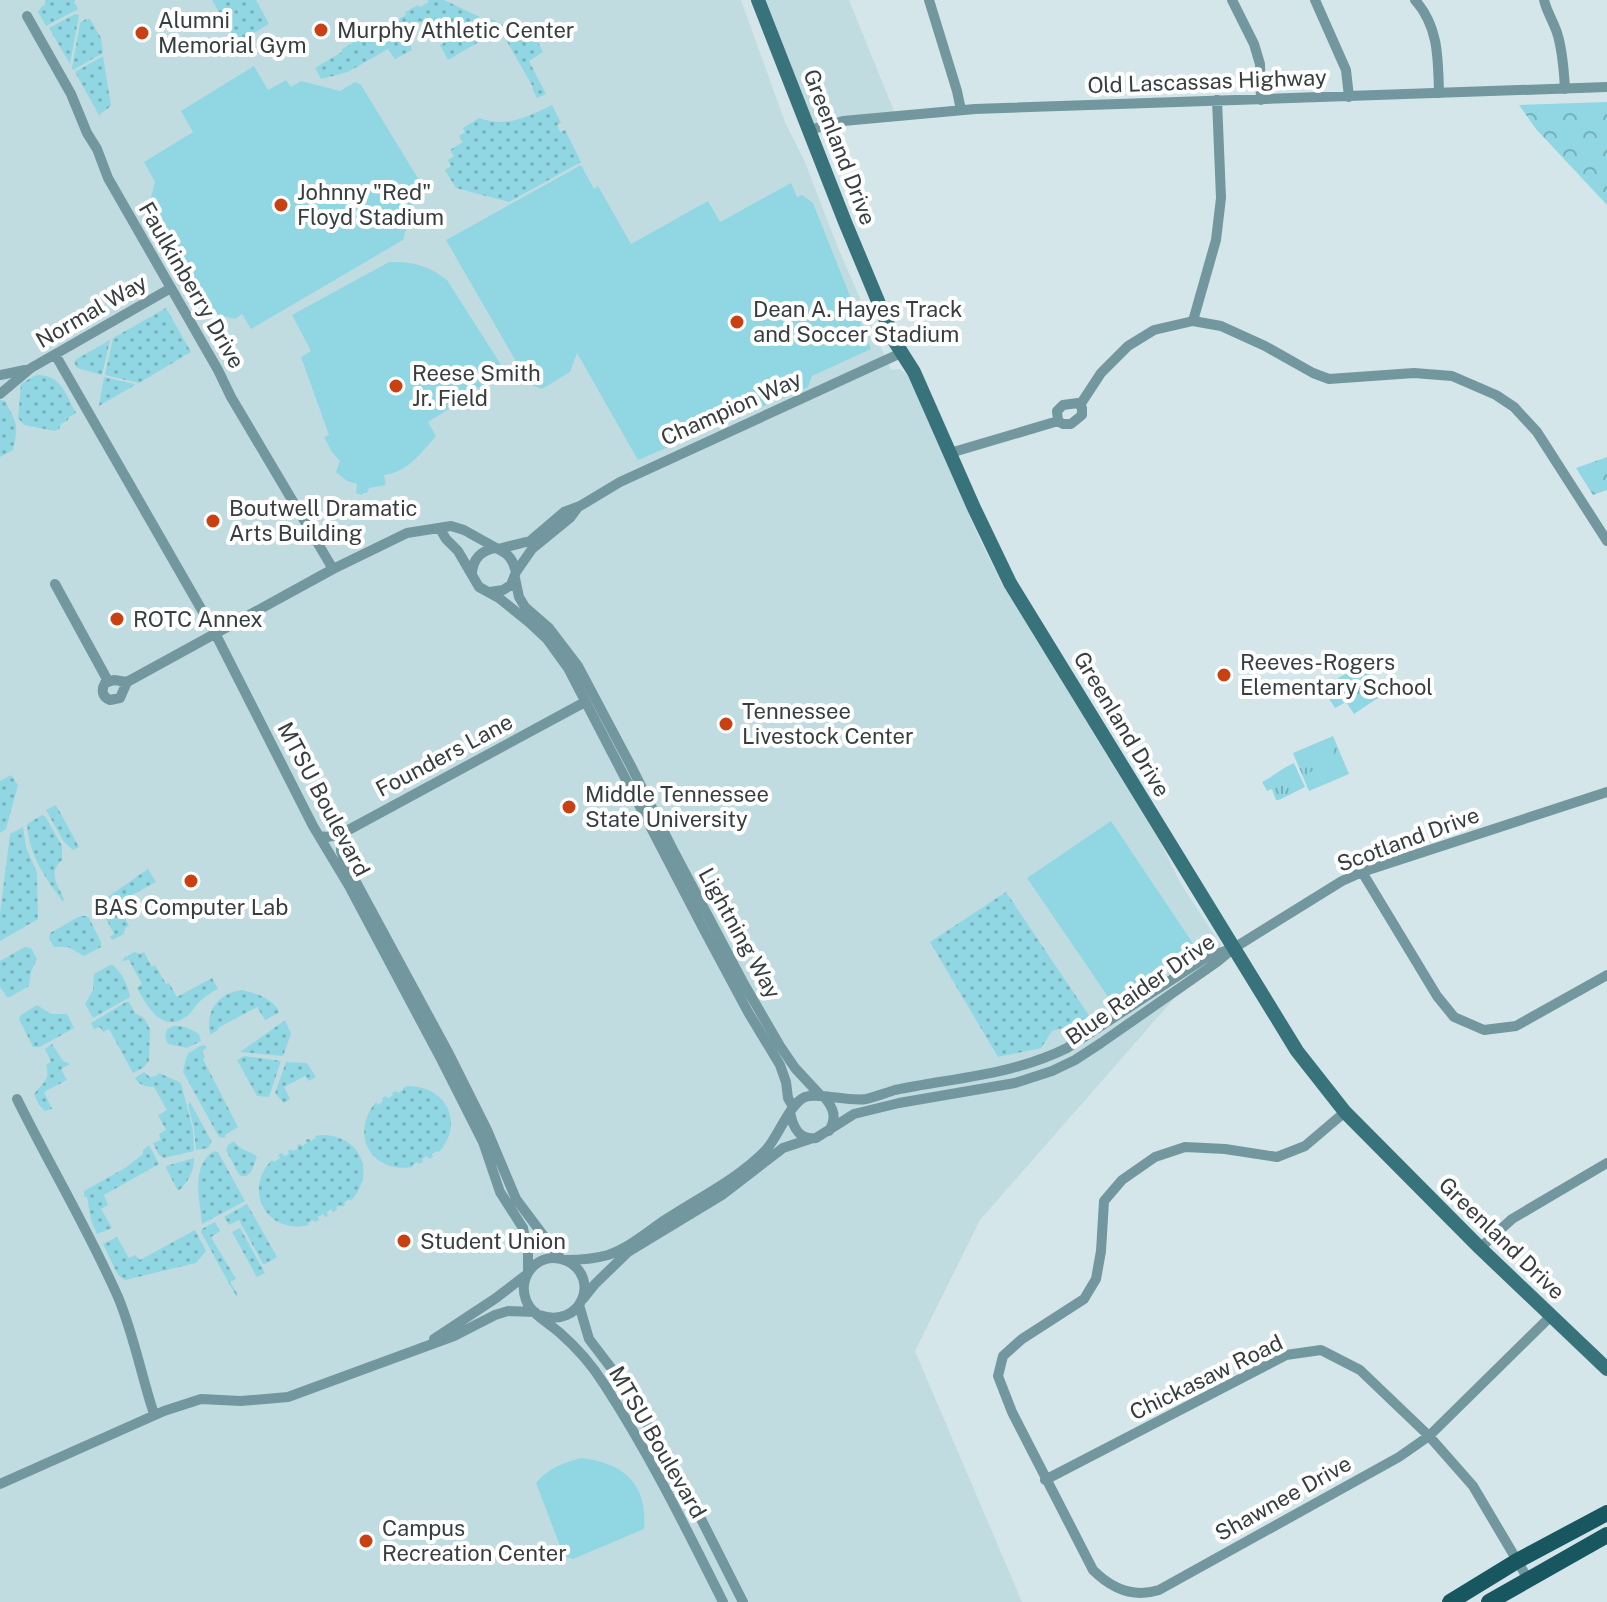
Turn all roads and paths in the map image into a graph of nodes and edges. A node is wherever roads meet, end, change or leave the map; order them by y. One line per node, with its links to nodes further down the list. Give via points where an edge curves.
1 (929, 0): 14 (street)
2 (1232, 0): 13 (street, via 1260,64)
3 (1315, 0): 11 (street, via 1346,70)
4 (1415, 0): 10 (street, via 1434,30)
5 (1544, 0): 9 (street, via 1557,32)
6 (762, 1): 15 (street, Greenland Drive)
7 (27, 16): 16 (street, Faulkinberry Drive, via 71,94 108,178)
8 (1607, 87): 9 (street, Old Lascassas Highway)
9 (1565, 89): 10 (street, Old Lascassas Highway)
10 (1439, 93): 11 (street, Old Lascassas Highway)
11 (1349, 97): 13 (street, Old Lascassas Highway)
12 (1217, 100): 13 (street, Old Lascassas Highway); 14 (street, Old Lascassas Highway); 17 (street, via 1221,198 1216,240)
13 (1261, 100)
14 (961, 110): 15 (street, Old Lascassas Highway, via 843,121)
15 (809, 130): 18 (street, Greenland Drive)
16 (171, 288): 19 (street, Normal Way); 30 (street, Faulkinberry Drive)
17 (1193, 321): 23 (street, via 1154,330 1128,346); 28 (street, via 1221,326 1329,379 1452,376 1496,395 1537,432)
18 (901, 353): 25 (street, Greenland Drive); 26 (street, Champion Way, via 645,470)
19 (56, 356): 20 (street, Normal Way); 35 (street, MTSU Boulevard)
20 (31, 368): 21 (street, Normal Way); 22 (street, Normal Way)
21 (0, 375)
22 (0, 394)
23 (1080, 405): 24 (street, via 1063,405); 24 (street, via 1077,421)
24 (1058, 421): 25 (street)
25 (950, 453): 43 (street, Greenland Drive, via 1010,583)
26 (580, 506): 29 (street, Champion Way, via 564,512 530,541); 32 (street, Champion Way, via 533,547)
27 (440, 529): 29 (street, via 464,530); 30 (street, via 407,533); 31 (street)
28 (1607, 541)
29 (497, 548): 31 (street, via 477,557); 32 (street, via 514,562)
30 (333, 569): 35 (street)
31 (472, 573): 34 (street)
32 (515, 575): 34 (street, via 511,585); 45 (street, Lightning Way, via 525,607 578,666 780,1046)
33 (55, 584): 36 (street)
34 (488, 592): 38 (street, Lightning Way, via 547,639)
35 (215, 633): 37 (street); 41 (street, MTSU Boulevard)
36 (108, 681): 37 (street); 37 (street, via 103,693 113,701)
37 (127, 682)
38 (585, 702): 40 (street, Founders Lane); 47 (street, Lightning Way, via 780,1065)
39 (1607, 792): 42 (street, Scotland Drive)
40 (341, 834): 41 (street, Founders Lane); 53 (street, MTSU Boulevard, via 344,860 481,1117 516,1199)
41 (319, 836): 54 (street, MTSU Boulevard, via 483,1142 500,1192 523,1228)
42 (1362, 872): 43 (street, Scotland Drive); 44 (street, via 1437,996 1454,1017 1484,1030 1516,1026)
43 (1234, 948): 45 (street, Blue Raider Drive, via 1205,958 1048,1058 865,1099); 48 (street, Greenland Drive, via 1297,1051); 49 (street, Blue Raider Drive, via 1101,1043 1052,1071 854,1114)
44 (1607, 975)
45 (823, 1097): 47 (street, via 807,1096); 49 (street, via 834,1111)
46 (17, 1099): 60 (street, via 118,1297)
47 (792, 1110): 50 (street, via 794,1128); 53 (street, via 765,1151 722,1184 622,1249 593,1259)
48 (1345, 1112): 52 (street, Greenland Drive); 62 (street, Shawnee Drive, via 1305,1146 1277,1157 1185,1147 1155,1157 1122,1180 1104,1201 1096,1279 1084,1299 1003,1356 998,1376)
49 (828, 1132): 50 (street)
50 (810, 1139): 55 (street, via 783,1148 722,1195 628,1252)
51 (1607, 1163): 52 (street, via 1512,1219)
52 (1480, 1248): 57 (street, Greenland Drive)
53 (563, 1260): 54 (street, via 548,1258); 55 (street, via 580,1273)
54 (527, 1273): 56 (street, via 525,1298); 58 (street)
55 (580, 1302): 56 (street, via 559,1319); 69 (street, MTSU Boulevard, via 589,1339 645,1420)
56 (537, 1314): 58 (street, via 504,1312); 68 (street, MTSU Boulevard, via 566,1338 602,1381)
57 (1551, 1316): 59 (street, Greenland Drive); 61 (street, Shawnee Drive)
58 (419, 1348): 60 (street, via 288,1397 201,1399)
59 (1605, 1364)
60 (154, 1414): 63 (street)
61 (1429, 1436): 62 (street, Chickasaw Road, via 1360,1370 1321,1350 1286,1355); 62 (street, Shawnee Drive, via 1147,1594 1110,1585 1093,1570); 66 (street, Chickasaw Road, via 1473,1486)
62 (1045, 1480)
63 (0, 1484)
64 (1607, 1513): 66 (main road)
65 (1607, 1535): 67 (main road)
66 (1517, 1561): 67 (street, Chickasaw Road); 70 (main road)
67 (1528, 1579): 71 (main road)
68 (723, 1602)
69 (743, 1602)
70 (1450, 1602)
71 (1489, 1602)

